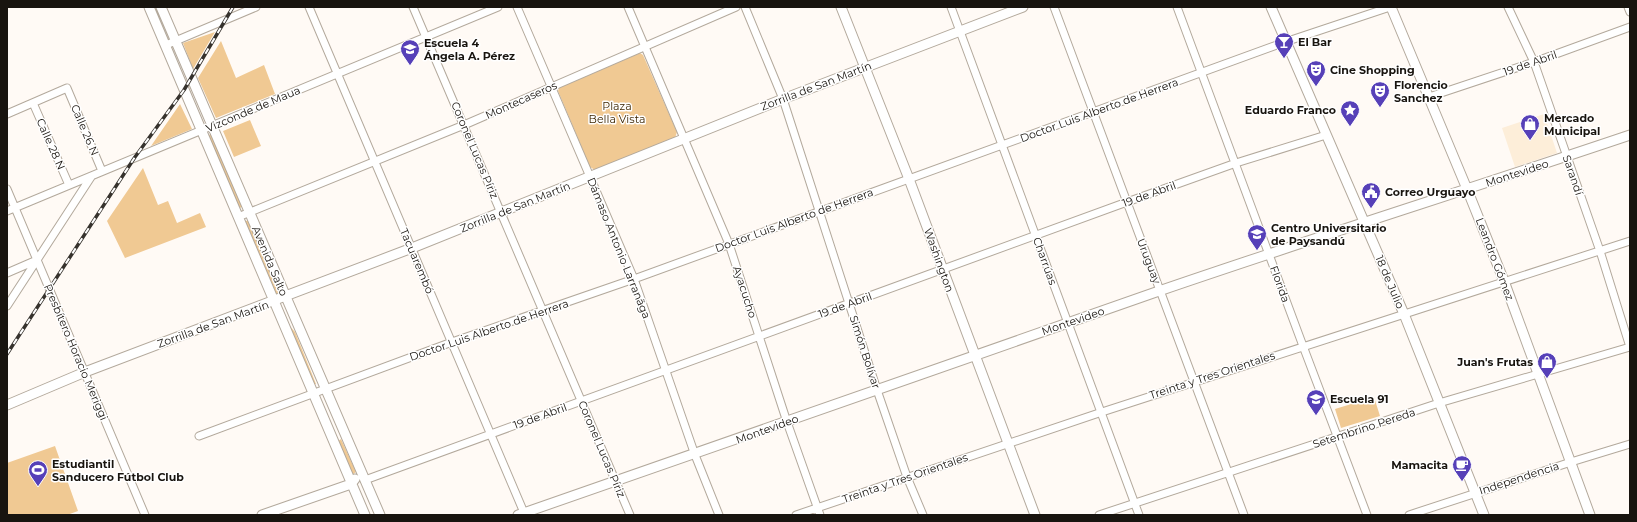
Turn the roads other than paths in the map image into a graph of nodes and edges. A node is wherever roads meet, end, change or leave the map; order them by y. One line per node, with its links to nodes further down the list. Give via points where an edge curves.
1 (149, 7): 26 (street, Avenida Salto)
2 (161, 7): 24 (street, Avenida Salto)
3 (256, 7): 24 (street)
4 (309, 7): 31 (street, Tacuarembó)
5 (414, 7): 23 (street, Coronel Lucas Píriz)
6 (498, 7): 23 (street, Vizconde de Maua)
7 (517, 7): 32 (street, Dámaso Antonio Larranãga)
8 (628, 7): 27 (street, Ayacucho)
9 (736, 7): 27 (street, Montecaseros)
10 (744, 7): 34 (street, Simón Bolívar)
11 (841, 7): 29 (street, Washington)
12 (951, 7): 22 (street, Charrúas)
13 (1023, 7): 22 (street, Zorrilla de San Martín)
14 (1054, 7): 36 (street, Uruguay)
15 (1177, 7): 30 (street, Florida)
16 (1271, 7): 25 (street, 18 de Julio)
17 (1390, 7): 25 (street, Doctor Luis Alberto de Herrera); 33 (street, Leandro Gómez)
18 (1508, 7): 28 (street, Sarandí)
19 (1628, 7): 20 (street)
20 (1630, 12)
21 (1630, 27): 28 (street, 19 de Abril)
22 (959, 30): 29 (street, Zorrilla de San Martín); 44 (street, Charrúas)
23 (426, 37): 31 (street, Vizconde de Maua); 38 (street, Coronel Lucas Píriz)
24 (175, 41): 26 (street); 39 (street, Avenida Salto)
25 (1286, 42): 30 (street, Doctor Luis Alberto de Herrera); 41 (street, 18 de Julio)
26 (166, 45): 40 (street, Avenida Salto)
27 (645, 46): 32 (street, Montecaseros); 43 (street, Ayacucho)
28 (1534, 62): 33 (street, 19 de Abril); 45 (street, Sarandí)
29 (865, 68): 34 (street, Zorrilla de San Martín); 51 (street, Washington)
30 (1202, 73): 36 (street, Doctor Luis Alberto de Herrera); 47 (street, Florida)
31 (338, 74): 39 (street, Vizconde de Maua); 46 (street, Tacuarembó)
32 (551, 86): 38 (street, Montecaseros); 50 (street, Dámaso Antonio Larranãga)
33 (1429, 97): 53 (street, Leandro Gómez)
34 (783, 99): 43 (street, Zorrilla de San Martín); 58 (street, Simón Bolívar)
35 (33, 103): 37 (street); 48 (street, Calle 26 N, via 67,88); 52 (street, Calle 28 N)
36 (1093, 113): 44 (street, Doctor Luis Alberto de Herrera); 55 (street, Uruguay)
37 (7, 114)
38 (464, 125): 46 (street, Montecaseros); 60 (street, Coronel Lucas Píriz)
39 (212, 126): 40 (street, Vizconde de Maua); 59 (street, Avenida Salto)
40 (201, 130): 48 (street, Vizconde de Maua); 61 (street, Avenida Salto)
41 (1326, 135): 47 (street, 19 de Abril); 62 (street, 18 de Julio)
42 (1630, 135): 45 (street, Montevideo)
43 (684, 138): 50 (street, Zorrilla de San Martín); 65 (street, Ayacucho)
44 (1002, 146): 51 (street, Doctor Luis Alberto de Herrera); 63 (street, Charrúas)
45 (1567, 156): 53 (street, Montevideo); 67 (street, Sarandí)
46 (374, 162): 59 (street, Montecaseros); 66 (street, Tacuarembó)
47 (1236, 163): 55 (street, 19 de Abril); 68 (street, Florida)
48 (102, 172): 49 (street, Vizconde de Maua)
49 (91, 176): 52 (street, Vizconde de Maua); 69 (street)
50 (589, 176): 60 (street, Zorrilla de San Martín); 72 (street, Dámaso Antonio Larranãga)
51 (909, 179): 58 (street, Doctor Luis Alberto de Herrera); 70 (street, Washington)
52 (69, 185): 56 (street, Vizconde de Maua)
53 (1467, 188): 62 (street, Montevideo); 73 (street, Leandro Gómez)
54 (7, 189): 56 (street, Presbítero Horacio Meriggi)
55 (1127, 202): 63 (street, 19 de Abril); 74 (street, Uruguay)
56 (15, 207): 57 (street, Vizconde de Maua); 69 (street, Presbítero Horacio Meriggi)
57 (7, 210)
58 (819, 211): 65 (street, Doctor Luis Alberto de Herrera); 77 (street, Simón Bolívar)
59 (249, 212): 61 (street, Montecaseros); 75 (street, Avenida Salto)
60 (502, 213): 66 (street, Zorrilla de San Martín); 79 (street, Coronel Lucas Píriz)
61 (238, 218): 76 (street, Avenida Salto)
62 (1365, 222): 68 (street, Montevideo); 80 (street, 18 de Julio)
63 (1036, 236): 70 (street, 19 de Abril); 81 (street, Charrúas)
64 (1630, 241): 67 (street, Treinta y Tres Orientales)
65 (729, 244): 72 (street, Doctor Luis Alberto de Herrera); 82 (street, Ayacucho)
66 (412, 248): 75 (street, Zorrilla de San Martín); 83 (street, Tacuarembó)
67 (1600, 251): 73 (street, Treinta y Tres Orientales); 85 (street, Sarandí)
68 (1269, 254): 74 (street, Montevideo); 84 (street, Florida)
69 (37, 260): 71 (street); 78 (street); 88 (street, Presbítero Horacio Meriggi)
70 (943, 270): 77 (street, 19 de Abril); 86 (street, Washington)
71 (7, 273)
72 (634, 279): 79 (street, Doctor Luis Alberto de Herrera); 87 (street, Dámaso Antonio Larranãga)
73 (1504, 281): 80 (street, Treinta y Tres Orientales); 89 (street, Leandro Gómez)
74 (1160, 291): 81 (street, Montevideo); 90 (street, Uruguay)
75 (285, 297): 76 (street, Zorrilla de San Martín); 91 (street, Avenida Salto)
76 (273, 302): 88 (street, Zorrilla de San Martín); 93 (street, Avenida Salto)
77 (849, 304): 82 (street, 19 de Abril); 92 (street, Simón Bolívar)
78 (7, 306)
79 (543, 310): 83 (street, Doctor Luis Alberto de Herrera); 94 (street, Coronel Lucas Píriz)
80 (1404, 314): 84 (street, Treinta y Tres Orientales); 95 (street, 18 de Julio)
81 (1068, 323): 86 (street, Montevideo); 97 (street, Charrúas)
82 (759, 336): 87 (street, 19 de Abril); 98 (street, Ayacucho)
83 (452, 342): 91 (street, Doctor Luis Alberto de Herrera); 100 (street, Tacuarembó)
84 (1303, 346): 90 (street, Treinta y Tres Orientales); 102 (street, Florida)
85 (1630, 347): 89 (street, Setembrino Pereda)
86 (975, 356): 92 (street, Montevideo); 104 (street, Washington)
87 (666, 371): 94 (street, 19 de Abril); 106 (street, Dámaso Antonio Larranãga)
88 (85, 372): 96 (street, Zorrilla de San Martín); 119 (street, Presbítero Horacio Meriggi)
89 (1539, 375): 95 (street, Setembrino Pereda); 107 (street, Leandro Gómez)
90 (1194, 381): 97 (street, Treinta y Tres Orientales); 109 (street, Uruguay)
91 (325, 389): 93 (street, Doctor Luis Alberto de Herrera); 99 (street, Avenida Salto)
92 (877, 390): 98 (street, Montevideo); 110 (street, Simón Bolívar)
93 (312, 393): 101 (street, Doctor Luis Alberto de Herrera); 103 (street, Avenida Salto)
94 (582, 401): 100 (street, 19 de Abril); 112 (street, Coronel Lucas Píriz)
95 (1439, 403): 102 (street, Setembrino Pereda); 114 (street, 18 de Julio)
96 (7, 405)
97 (1102, 412): 104 (street, Treinta y Tres Orientales); 116 (street, Charrúas)
98 (787, 422): 106 (street, Montevideo); 117 (street, Ayacucho)
99 (344, 434): 103 (street); 108 (street, Avenida Salto)
100 (491, 434): 111 (street, 19 de Abril); 118 (street, Tacuarembó)
101 (199, 436)
102 (1337, 437): 109 (street, Setembrino Pereda); 132 (street, Florida)
103 (331, 438): 113 (street, Avenida Salto)
104 (1008, 443): 110 (street, Treinta y Tres Orientales); 128 (street, Washington)
105 (1630, 444): 107 (street, Independencia)
106 (696, 455): 112 (street, Montevideo); 124 (street, Dámaso Antonio Larranãga)
107 (1571, 462): 114 (street, Independencia); 135 (street, Leandro Gómez)
108 (361, 470): 111 (street, Avenida Salto); 113 (street)
109 (1228, 472): 116 (street, Setembrino Pereda); 131 (street, Uruguay)
110 (907, 477): 117 (street, Treinta y Tres Orientales); 127 (street, Simón Bolívar)
111 (365, 480): 115 (street); 122 (street, Avenida Salto)
112 (616, 482): 118 (street, Montevideo); 123 (street, Coronel Lucas Píriz)
113 (351, 484): 115 (street, Avenida Salto); 120 (street)
114 (1475, 492): 133 (street, Independencia); 134 (street, 18 de Julio)
115 (356, 495): 121 (street, Avenida Salto)
116 (1135, 503): 129 (street, Setembrino Pereda); 130 (street, Charrúas)
117 (817, 508): 125 (street, Treinta y Tres Orientales); 126 (street, Ayacucho)
118 (523, 514)
119 (145, 515)
120 (262, 515)
121 (365, 515)
122 (380, 515)
123 (630, 515)
124 (719, 515)
125 (796, 515)
126 (820, 515)
127 (923, 515)
128 (1035, 515)
129 (1099, 515)
130 (1139, 515)
131 (1244, 515)
132 (1367, 515)
133 (1409, 515)
134 (1484, 515)
135 (1590, 515)

